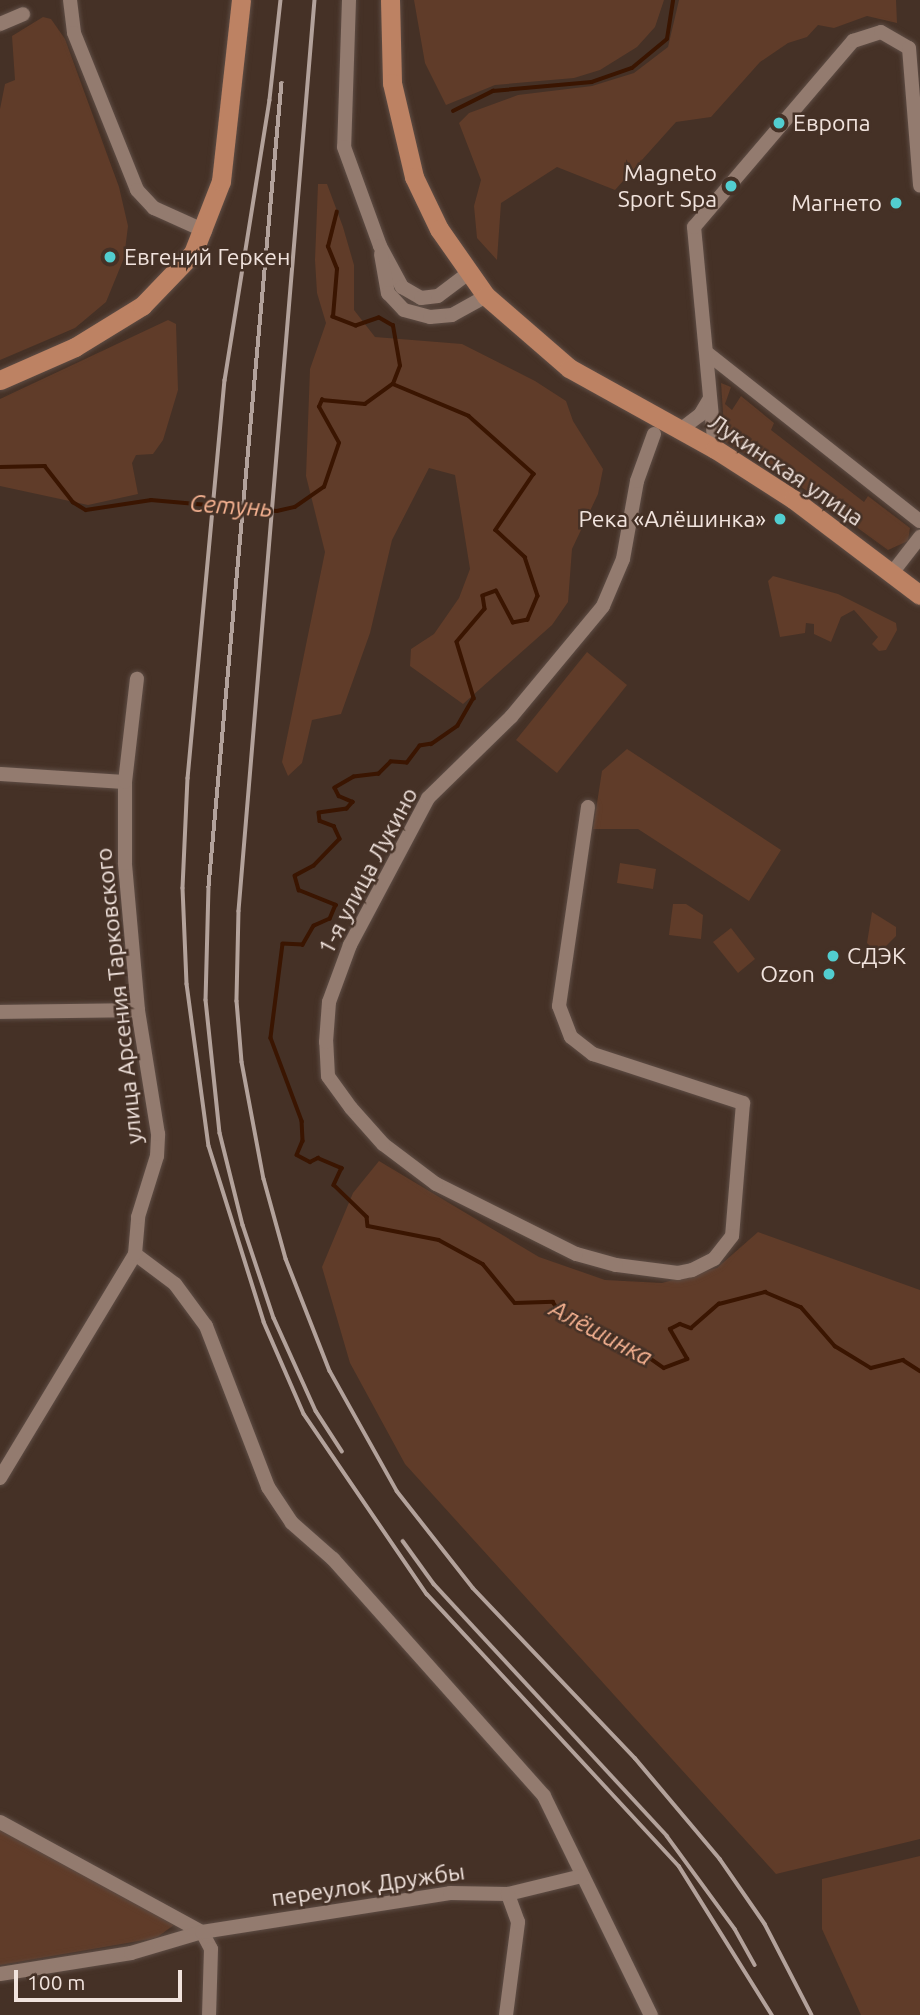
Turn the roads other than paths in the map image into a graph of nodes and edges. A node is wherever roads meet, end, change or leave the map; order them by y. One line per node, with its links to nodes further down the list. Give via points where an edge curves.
1 (71, 0): 8 (street, via 74,33 137,190 154,208)
2 (241, 0): 8 (main road, via 221,181)
3 (349, 0): 9 (street, via 344,147)
4 (390, 0): 10 (main road, Лукинская улица, via 392,83 409,161 439,229)
5 (23, 14): 6 (street)
6 (0, 24)
7 (920, 186): 12 (street, via 909,48 881,32 853,41 694,227)
8 (205, 231): 13 (main road, via 166,286 107,328)
9 (380, 246): 10 (street, via 402,287 421,298 438,296); 11 (street, via 385,286 404,310 430,317 452,315)
10 (468, 273): 11 (main road, Лукинская улица)
11 (486, 296): 15 (main road, Лукинская улица, via 536,343 617,397)
12 (707, 353): 14 (street); 18 (street)
13 (0, 380)
14 (709, 400): 15 (street, via 700,415); 17 (street)
15 (680, 430): 17 (main road, Лукинская улица)
16 (654, 435): 25 (street, 1-я улица Лукино, via 637,481 623,559 603,606 474,758 428,798 350,945 329,1002 328,1076 383,1144 436,1184 576,1254 678,1273 692,1270 724,1249 735,1225 743,1103 593,1054 571,1037 559,1006)
17 (715, 449): 20 (main road, Лукинская улица, via 793,499)
18 (920, 521)
19 (920, 537): 20 (street)
20 (892, 573): 21 (main road, Лукинская улица)
21 (920, 595)
22 (137, 679): 24 (street, улица Арсения Тарковского)
23 (0, 774): 24 (street)
24 (125, 782): 26 (street, улица Арсения Тарковского, via 125,863)
25 (588, 807)
26 (138, 1010): 27 (street); 28 (street, улица Арсения Тарковского, via 158,1134 157,1156 138,1217)
27 (0, 1012)
28 (135, 1254): 29 (street, улица Арсения Тарковского); 31 (street, via 176,1284 206,1326 268,1487 292,1522 333,1559 544,1796)
29 (0, 1478)
30 (0, 1822): 33 (street)
31 (582, 1877): 32 (street, переулок Дружбы); 37 (street)
32 (508, 1894): 33 (street, переулок Дружбы, via 450,1893); 36 (street, via 518,1922)
33 (202, 1932): 34 (street, переулок Дружбы, via 131,1953); 35 (street, via 211,1949)
34 (0, 1974)
35 (209, 2015)
36 (506, 2015)
37 (650, 2015)

